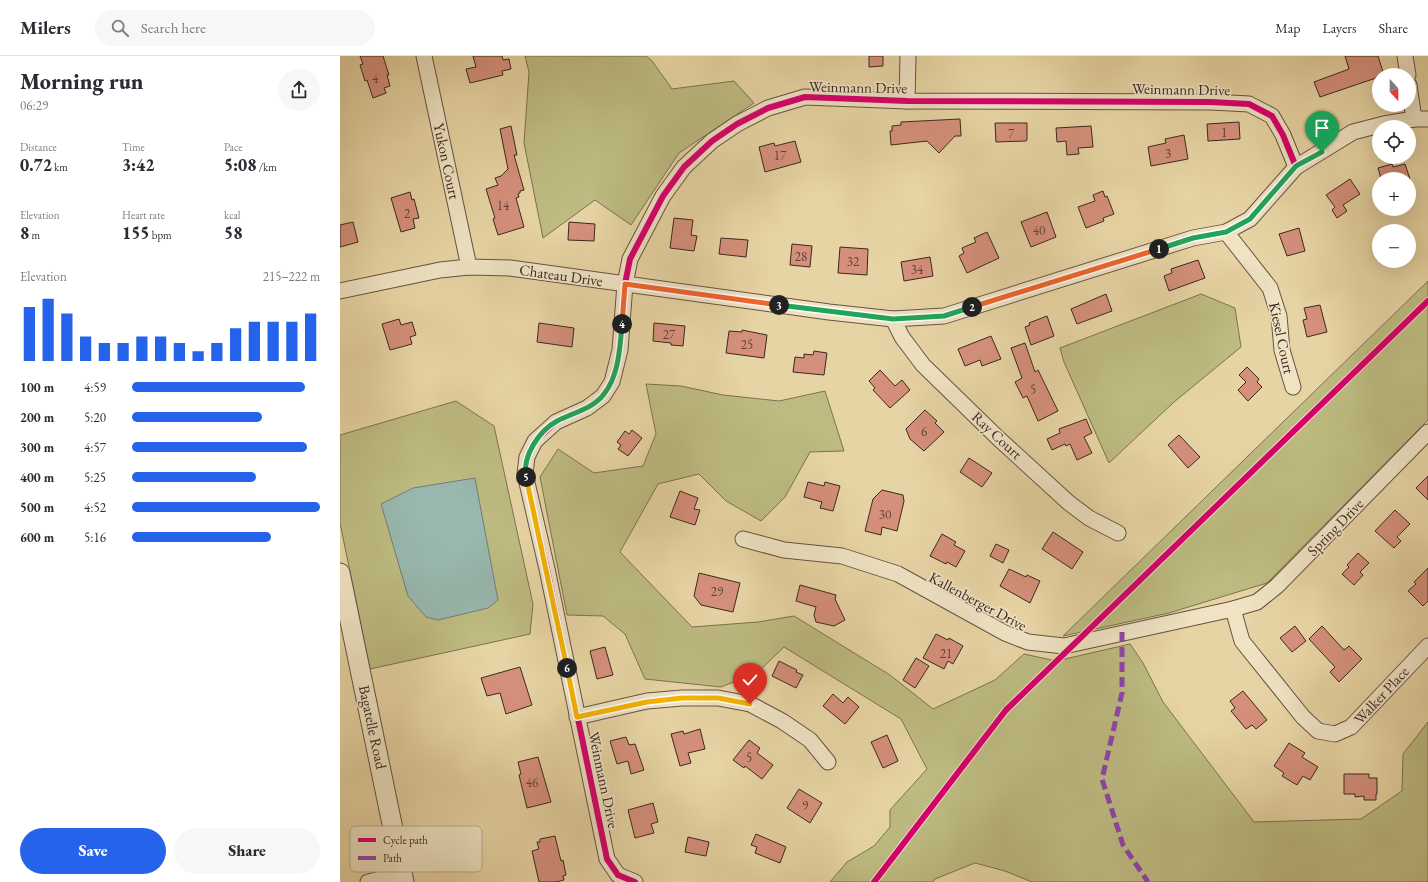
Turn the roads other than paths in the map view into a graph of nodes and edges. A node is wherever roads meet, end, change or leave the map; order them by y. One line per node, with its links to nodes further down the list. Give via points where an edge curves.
1 (424, 56): 10 (street, Yukon Court)
2 (908, 56): 5 (street)
3 (1405, 56): 4 (street)
4 (1407, 68)
5 (907, 101): 8 (street, Weinmann Drive, via 1249,104 1272,116); 11 (street, Weinmann Drive, via 805,97 768,108 737,124 712,141 684,167 662,196 630,259)
6 (1416, 105): 7 (street)
7 (1421, 119): 8 (street, Chateau Drive, via 1384,124 1353,132)
8 (1296, 166): 9 (street, Chateau Drive, via 1250,219)
9 (1226, 232): 13 (street, Chateau Drive, via 1193,238 944,316); 14 (street, Kiesel Court, via 1270,288 1279,316 1282,350)
10 (470, 267): 11 (street, Chateau Drive, via 510,268); 12 (street, Chateau Drive, via 440,270)
11 (625, 284): 13 (street, Chateau Drive); 21 (street, Weinmann Drive, via 620,350 612,382 603,396 587,408 556,422 535,441 527,457 525,474)
12 (340, 291)
13 (893, 319): 16 (street, Ray Court, via 902,337 923,365 998,438 1069,503 1089,518)
14 (1293, 387)
15 (1428, 432): 19 (street, Spring Drive, via 1277,586 1257,602)
16 (1118, 533)
17 (743, 539): 19 (street, Kallenberger Drive, via 784,550 842,556 898,574 1005,633 1028,642 1064,646)
18 (340, 573): 23 (street, Bagatelle Road)
19 (1233, 609): 20 (street, Walker Place, via 1242,641 1303,718 1318,731 1336,734 1351,727)
20 (1428, 646)
21 (577, 717): 22 (street, via 647,702 682,698 718,698 750,704 782,721 810,740); 26 (street, Weinmann Drive, via 607,859 618,875)
22 (828, 762)
23 (392, 826)
24 (403, 878): 25 (street)
25 (368, 882)
26 (635, 882)

